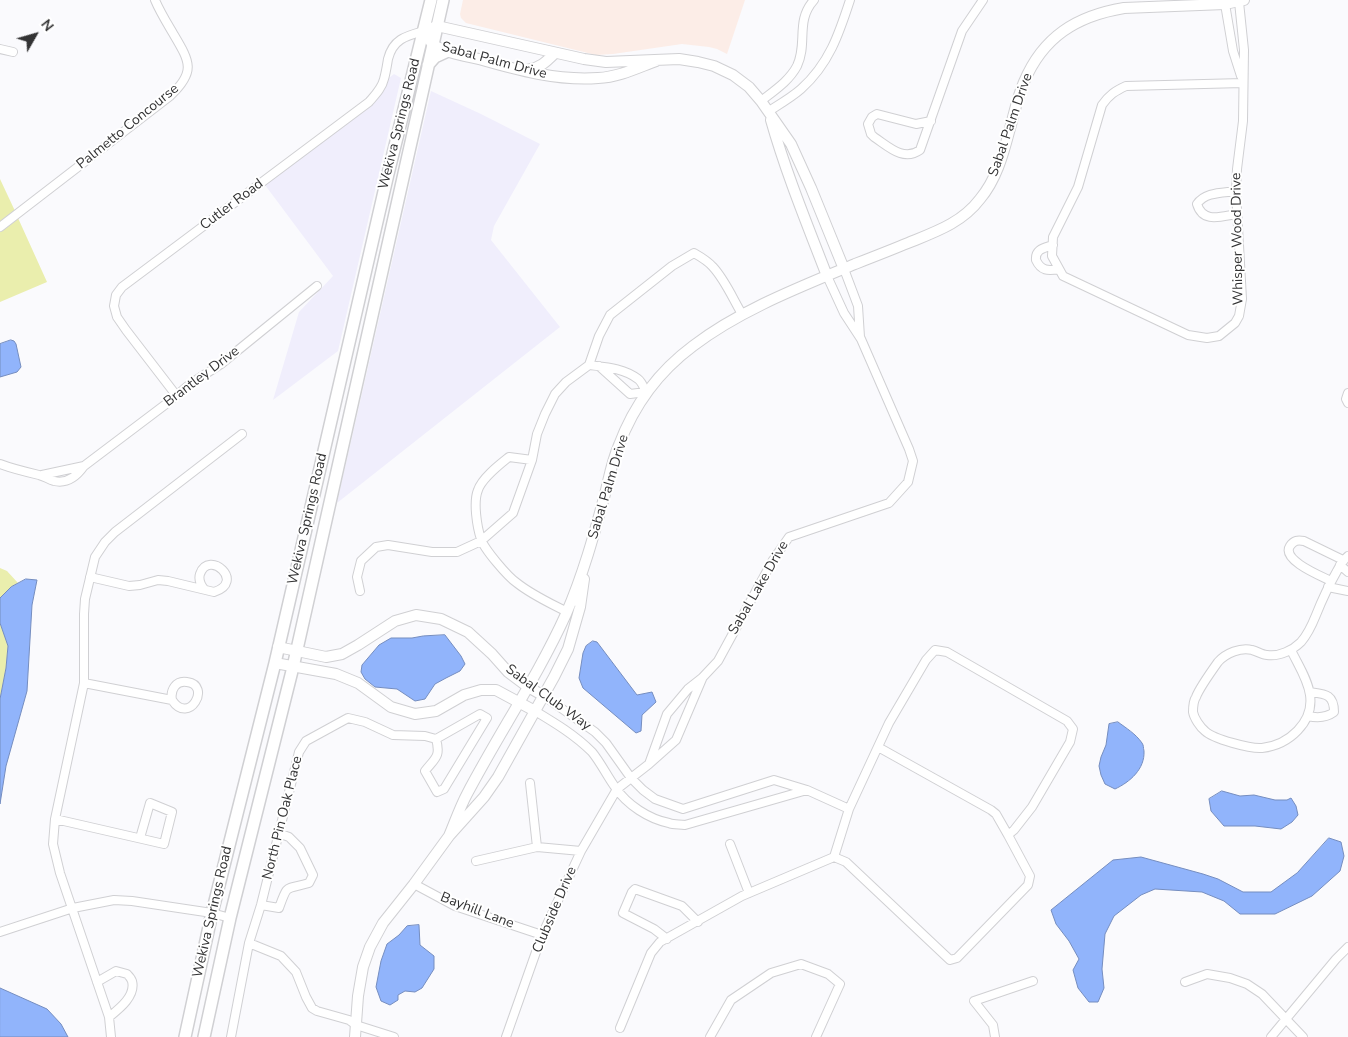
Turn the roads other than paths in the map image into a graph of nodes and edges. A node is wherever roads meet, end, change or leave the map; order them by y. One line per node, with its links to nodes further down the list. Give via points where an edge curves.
1 (155, 0): 27 (street, Palmetto Concourse, via 184,50 188,69 185,80 170,96)
2 (430, 0): 10 (main road, Wekiva Springs Road)
3 (442, 0): 9 (main road, Wekiva Springs Road)
4 (814, 0): 20 (street, via 803,18 798,64 781,86)
5 (850, 0): 21 (street, via 839,33 816,72 802,88)
6 (983, 0): 22 (street, via 962,30)
7 (1241, 1): 8 (street, Sabal Palm Drive); 19 (street, Whisper Wood Drive)
8 (1225, 4): 19 (street, Whisper Wood Drive, via 1233,51); 29 (street, Sabal Palm Drive, via 1108,10 1060,33 1036,59 1024,80 1002,158 981,199 964,216 945,228)
9 (437, 26): 10 (street, Sabal Palm Drive); 11 (main road, Wekiva Springs Road); 15 (street, Sabal Palm Drive)
10 (424, 31): 11 (street, Sabal Palm Drive); 23 (main road, Wekiva Springs Road); 41 (street, Cutler Road, via 406,36 391,48 384,79 369,102 122,287 116,295 117,317)
11 (433, 45): 13 (street, Sabal Palm Drive); 17 (main road, Wekiva Springs Road)
12 (0, 49): 14 (street)
13 (448, 51): 17 (main road, via 435,57); 18 (street, Sabal Palm Drive)
14 (13, 52)
15 (555, 53): 16 (street, Sabal Palm Drive, via 606,62); 18 (street, via 536,68)
16 (656, 61): 18 (street, Sabal Palm Drive, via 621,75 600,78 553,77); 20 (street, Sabal Palm Drive, via 679,60 714,66 733,75)
17 (428, 65): 24 (main road, Wekiva Springs Road)
18 (523, 70)
19 (1243, 83): 25 (street, Whisper Wood Drive); 28 (street, via 1126,86 1109,95 1102,105 1078,186)
20 (761, 100): 21 (street, Sabal Palm Drive)
21 (769, 111): 29 (street, Sabal Palm Drive, via 791,144); 31 (street, Sabal Palm Drive, via 794,191)
22 (930, 121): 22 (street, via 920,150 912,155 901,154 871,134 868,124 877,114 916,124)
23 (388, 174): 24 (main road); 32 (main road, Wekiva Springs Road)
24 (403, 177): 33 (main road, Wekiva Springs Road)
25 (1236, 191): 26 (street, Whisper Wood Drive); 26 (street, via 1208,195 1197,204 1205,216 1215,218)
26 (1237, 214): 30 (street, Whisper Wood Drive, via 1242,299 1235,323 1218,336 1188,335 1062,276)
27 (0, 227)
28 (1052, 245): 30 (street, via 1052,256); 30 (street, via 1037,251 1036,260 1043,269)
29 (844, 269): 31 (street, Sabal Palm Drive); 36 (street, Sabal Lake Drive, via 858,306)
30 (1059, 269)
31 (827, 276): 35 (street, Sabal Palm Drive); 36 (street, Sabal Lake Drive)
32 (364, 277): 33 (main road); 60 (main road, Wekiva Springs Road)
33 (379, 280): 62 (main road, Wekiva Springs Road)
34 (317, 286): 41 (street, Brantley Drive, via 221,364)
35 (742, 314): 37 (street, via 713,266 694,253 672,266 610,315 598,336); 39 (street, Sabal Palm Drive, via 673,361)
36 (860, 340): 65 (street, Sabal Lake Drive, via 909,449 913,461 908,482 889,503 789,537 718,661)
37 (588, 365): 38 (street); 44 (street, via 555,394 537,434)
38 (599, 366): 39 (street, via 627,373 639,380); 39 (street, via 630,394)
39 (646, 392): 52 (street, Sabal Palm Drive, via 618,446)
40 (1348, 394): 42 (street)
41 (176, 395): 45 (street, Brantley Drive)
42 (1348, 403)
43 (242, 434): 54 (street, via 115,532 95,557)
44 (532, 460): 50 (street, via 513,513); 50 (street, via 509,457 492,470 478,490 476,509)
45 (84, 466): 47 (street, Brantley Drive); 49 (street, Brantley Drive)
46 (2, 467): 48 (street, Brantley Drive)
47 (67, 470): 48 (street, Brantley Drive); 49 (street)
48 (40, 475): 49 (street, Brantley Drive, via 55,481)
49 (70, 479)
50 (481, 541): 57 (street, via 457,552 376,546 361,561 357,577); 59 (street, via 517,584)
51 (1344, 560): 53 (street); 55 (street); 55 (street, via 1304,541 1296,540 1288,549 1294,562)
52 (586, 563): 59 (street, Sabal Palm Drive); 69 (street, Sabal Palm Drive, via 580,607 568,649)
53 (1348, 572)
54 (90, 577): 56 (street, via 130,586 158,580); 66 (street, via 84,614)
55 (1330, 584): 58 (street); 61 (street, via 1308,634)
56 (204, 589)
57 (360, 591)
58 (1348, 591)
59 (567, 612): 67 (street, Sabal Palm Drive)
60 (278, 647): 62 (street, Sabal Club Way); 63 (main road, Wekiva Springs Road)
61 (1291, 650): 68 (street); 73 (street, via 1267,655 1238,650 1227,655 1219,661 1195,698 1193,712 1206,732 1249,748 1278,743 1294,734)
62 (296, 651): 64 (main road, Wekiva Springs Road); 67 (street, Sabal Club Way, via 326,657 342,654 395,621 416,615 441,619 468,632 508,672)
63 (275, 663): 64 (street, Sabal Club Way); 96 (main road, Wekiva Springs Road)
64 (293, 666): 71 (street, Sabal Club Way, via 336,674 358,683 391,707 415,714 436,711 464,695 481,690 496,690); 97 (main road, Wekiva Springs Road)
65 (702, 678): 76 (street, Sabal Lake Drive, via 676,740); 76 (street, Sabal Lake Drive, via 667,714)
66 (84, 683): 70 (street); 82 (street)
67 (528, 686): 69 (street, Sabal Club Way); 71 (street, Sabal Palm Drive)
68 (1310, 692): 73 (street); 73 (street, via 1332,698 1334,712 1319,718)
69 (544, 696): 72 (street, Sabal Palm Drive); 77 (street, Sabal Club Way, via 596,732)
70 (172, 700)
71 (519, 702): 72 (street, Sabal Club Way); 85 (street, Sabal Palm Drive, via 466,796)
72 (535, 712): 79 (street, Sabal Club Way, via 581,742); 85 (street, Sabal Palm Drive, via 498,777)
73 (1308, 716)
74 (436, 739): 74 (street, via 436,758 424,771 437,792 444,789 487,718 480,714); 83 (street, North Pin Oak Place, via 394,735 348,718 306,741 299,752)
75 (878, 747): 81 (street); 84 (street, via 991,810); 84 (street, via 926,660 935,650 947,652 1067,721 1073,729 1070,742 1032,807)
76 (649, 764): 77 (street, Sabal Lake Drive)
77 (631, 778): 79 (street, Sabal Lake Drive); 80 (street, Sabal Club Way, via 655,799 683,809 774,780)
78 (530, 783): 88 (street)
79 (617, 789): 80 (street, Sabal Club Way, via 635,808 670,824 685,825); 89 (street, Clubside Drive)
80 (807, 790): 81 (street, Sabal Club Way)
81 (849, 810): 90 (street)
82 (55, 819): 86 (street); 95 (street, via 53,844)
83 (278, 833): 94 (street, North Pin Oak Place); 94 (street, via 289,837 300,848 313,875 309,883 290,887 283,894 279,908)
84 (1008, 835): 90 (street, via 1030,876 1028,885 957,958 950,960 846,862)
85 (449, 836): 92 (street)
86 (140, 838): 86 (street, via 164,844 172,812 150,804)
87 (730, 844): 93 (street)
88 (537, 847): 89 (street); 91 (street)
89 (581, 851): 100 (street, Clubside Drive)
90 (834, 857): 93 (street)
91 (476, 860)
92 (414, 884): 100 (street, Bayhill Lane, via 455,906); 109 (street, via 383,923 370,947 363,967)
93 (749, 893): 98 (street)
94 (261, 905): 102 (street, North Pin Oak Place)
95 (73, 908): 96 (street, via 114,900); 99 (street); 105 (street)
96 (212, 913): 97 (street); 112 (main road, Wekiva Springs Road)
97 (230, 918): 113 (main road, Wekiva Springs Road)
98 (698, 922): 101 (street); 101 (street, via 682,906 635,889 623,913)
99 (0, 932)
100 (542, 936): 117 (street, Clubside Drive)
101 (667, 939): 110 (street, via 651,953)
102 (249, 943): 109 (street, via 281,956 296,972 312,1008); 114 (street, North Pin Oak Place)
103 (1348, 948): 108 (street)
104 (1033, 981): 120 (street, via 974,1001 993,1025)
105 (97, 982): 107 (street); 107 (street, via 116,971 128,974 132,982 131,994)
106 (1185, 982): 108 (street, via 1207,974 1247,984 1262,994)
107 (109, 1017): 111 (street)
108 (1285, 1018): 121 (street); 122 (street)
109 (356, 1025): 115 (street); 116 (street)
110 (620, 1028)
111 (111, 1037)
112 (185, 1037)
113 (204, 1037)
114 (231, 1037)
115 (355, 1037)
116 (394, 1037)
117 (506, 1037)
118 (710, 1037): 119 (street, via 731,1000 771,973 802,964 828,974 840,984)
119 (816, 1037)
120 (995, 1037)
121 (1271, 1037)
122 (1303, 1037)

